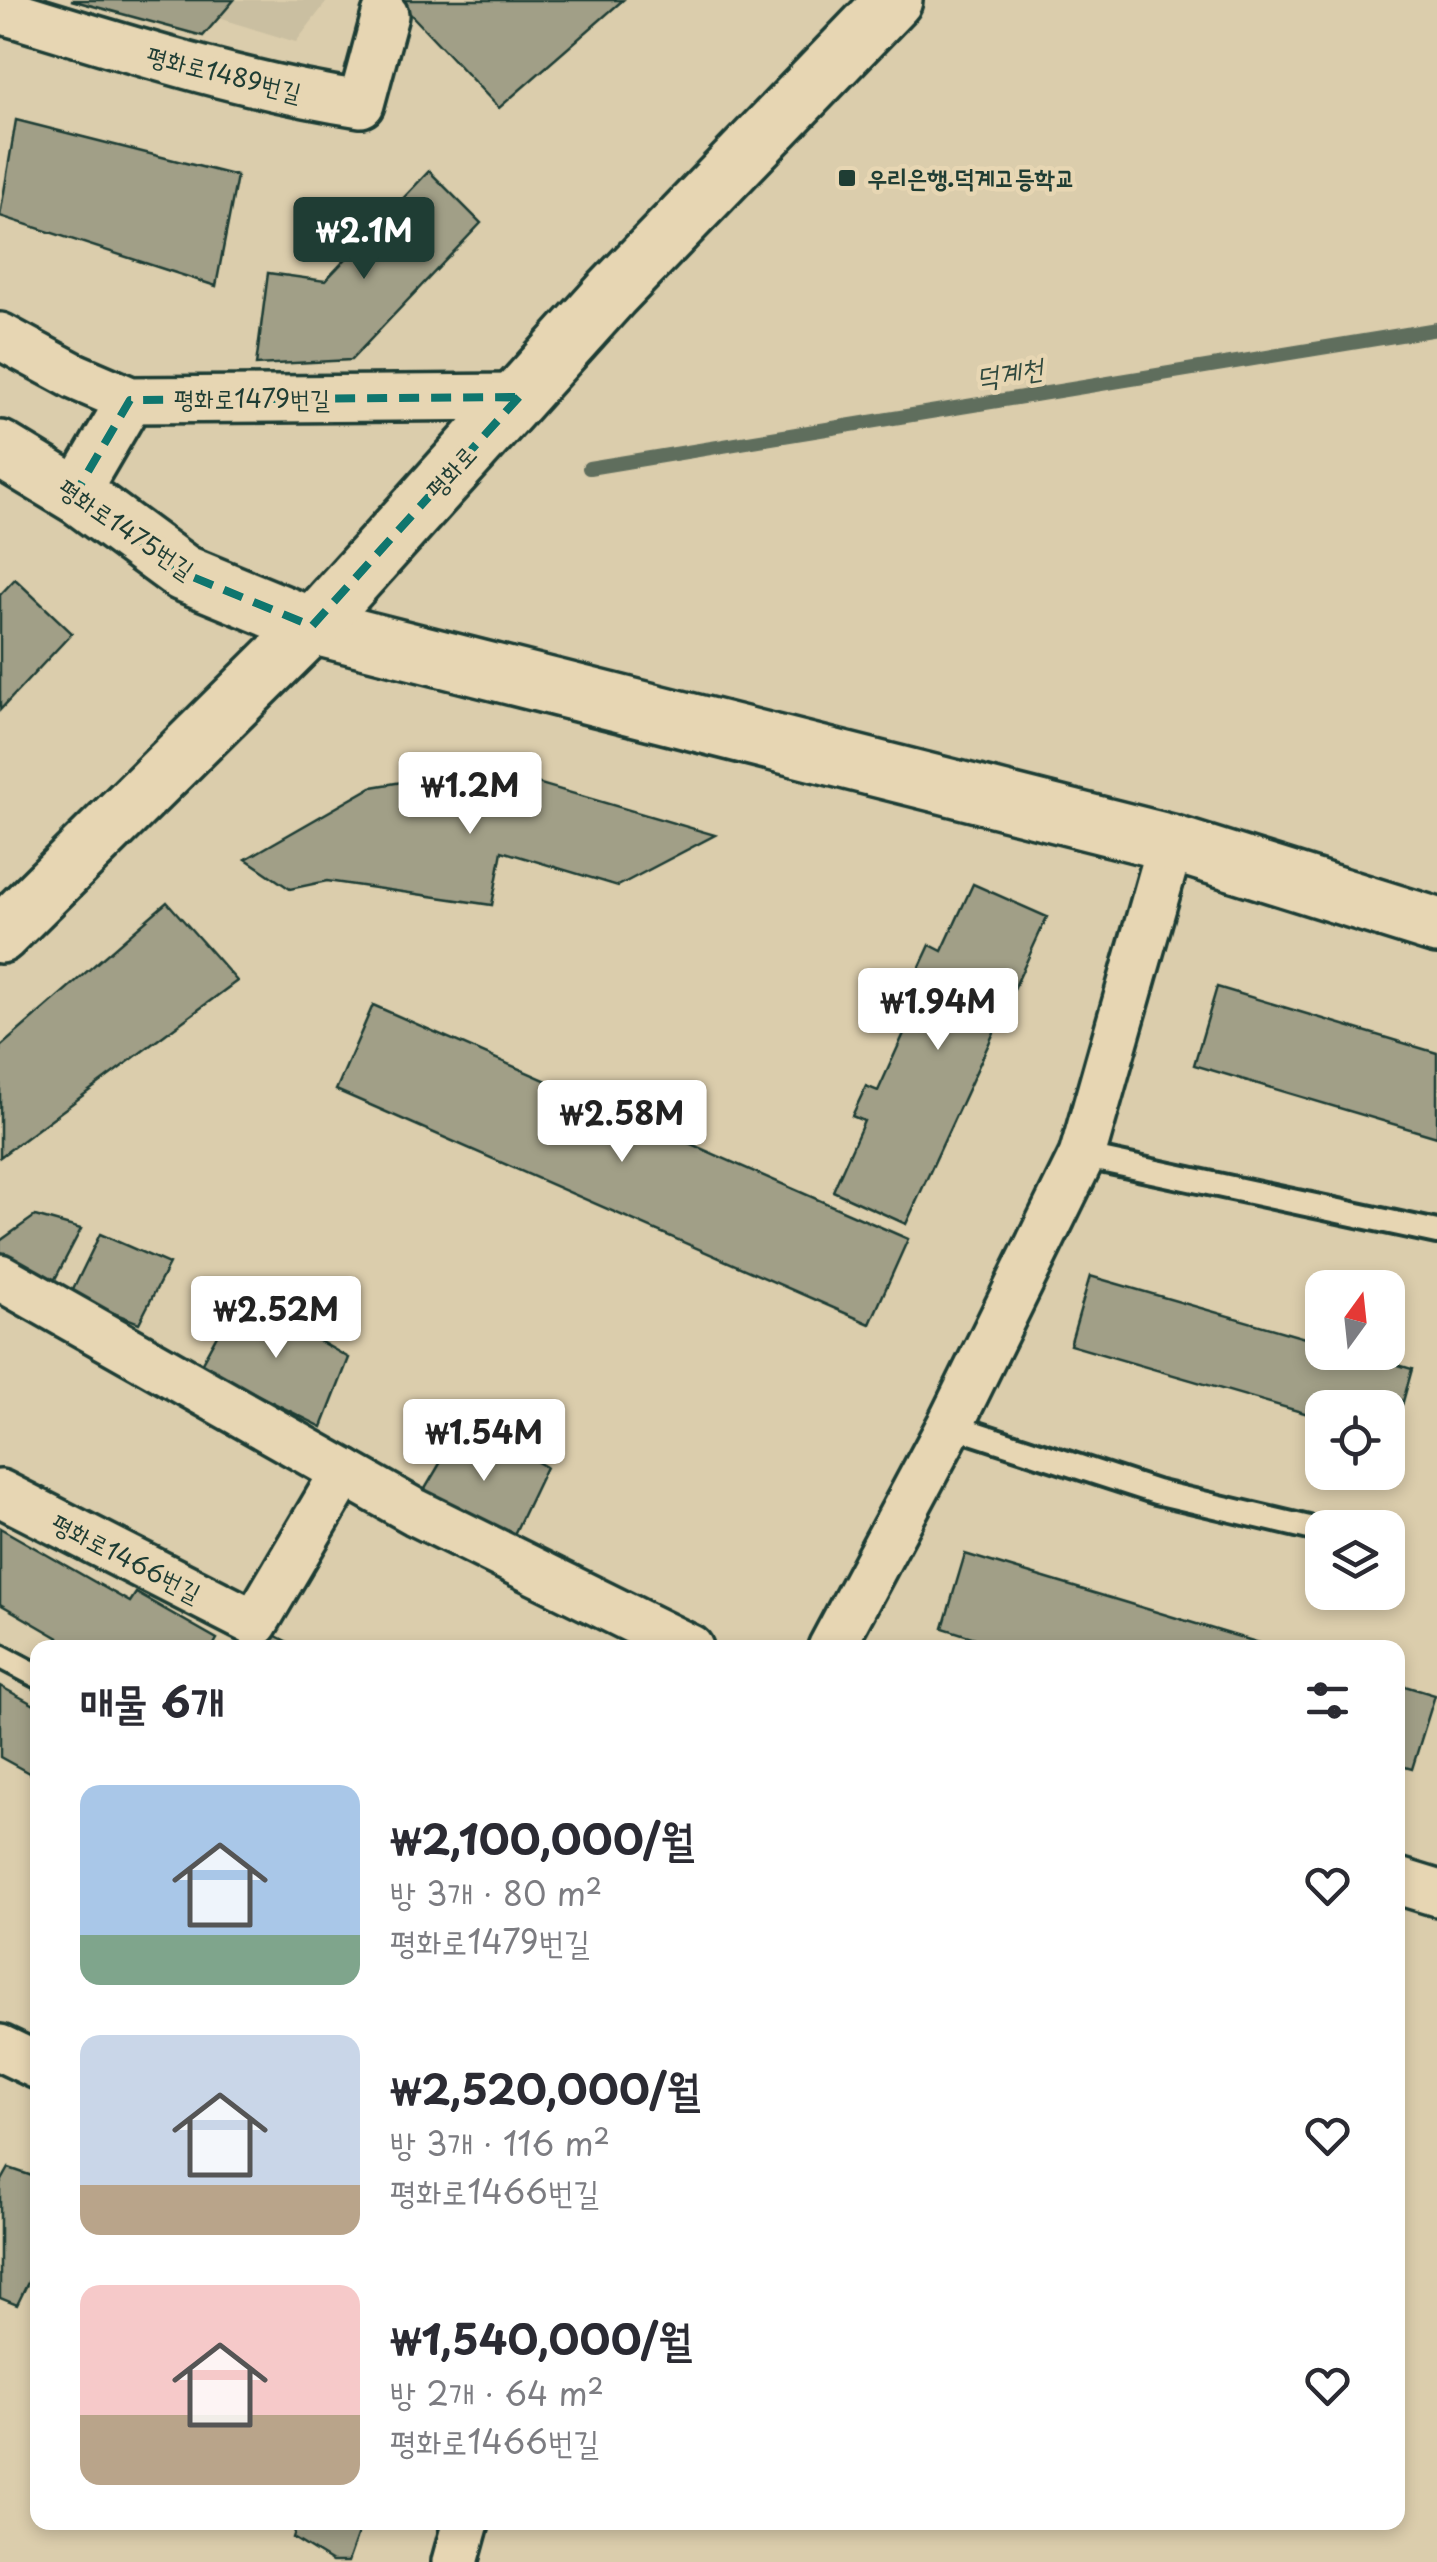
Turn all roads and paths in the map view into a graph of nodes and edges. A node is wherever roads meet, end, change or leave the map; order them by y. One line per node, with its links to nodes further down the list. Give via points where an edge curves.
1 (894, 0): 5 (main road, 평화로)
2 (0, 10): 3 (street, 평화로1489번길, via 163,60 361,104)
3 (385, 15)
4 (0, 336): 6 (street, 평화로1479번길)
5 (519, 397): 6 (street, 평화로1479번길); 9 (main road, 평화로)
6 (130, 400): 8 (street)
7 (0, 449): 8 (main road, 평화로1475번길)
8 (75, 494): 9 (main road, 평화로1475번길, via 183,573)
9 (312, 626): 10 (main road, 평화로1475번길); 12 (main road, 평화로)
10 (1172, 843): 11 (main road, 평화로1475번길); 13 (street)
11 (1437, 926)
12 (0, 935)
13 (1082, 1156): 14 (lane); 16 (street)
14 (1437, 1232)
15 (0, 1277): 17 (street)
16 (950, 1424): 19 (lane, via 1156,1492); 21 (street)
17 (344, 1472): 18 (street, 평화로1466번길, via 255,1624); 20 (street)
18 (0, 1493)
19 (1305, 1526)
20 (674, 1640)
21 (835, 1640)
22 (0, 1656): 23 (lane)
23 (30, 1672)
24 (1405, 1883): 25 (street)
25 (1437, 1893)
26 (0, 2048): 27 (street)
27 (30, 2062)
28 (464, 2530): 29 (street)
29 (455, 2562)

